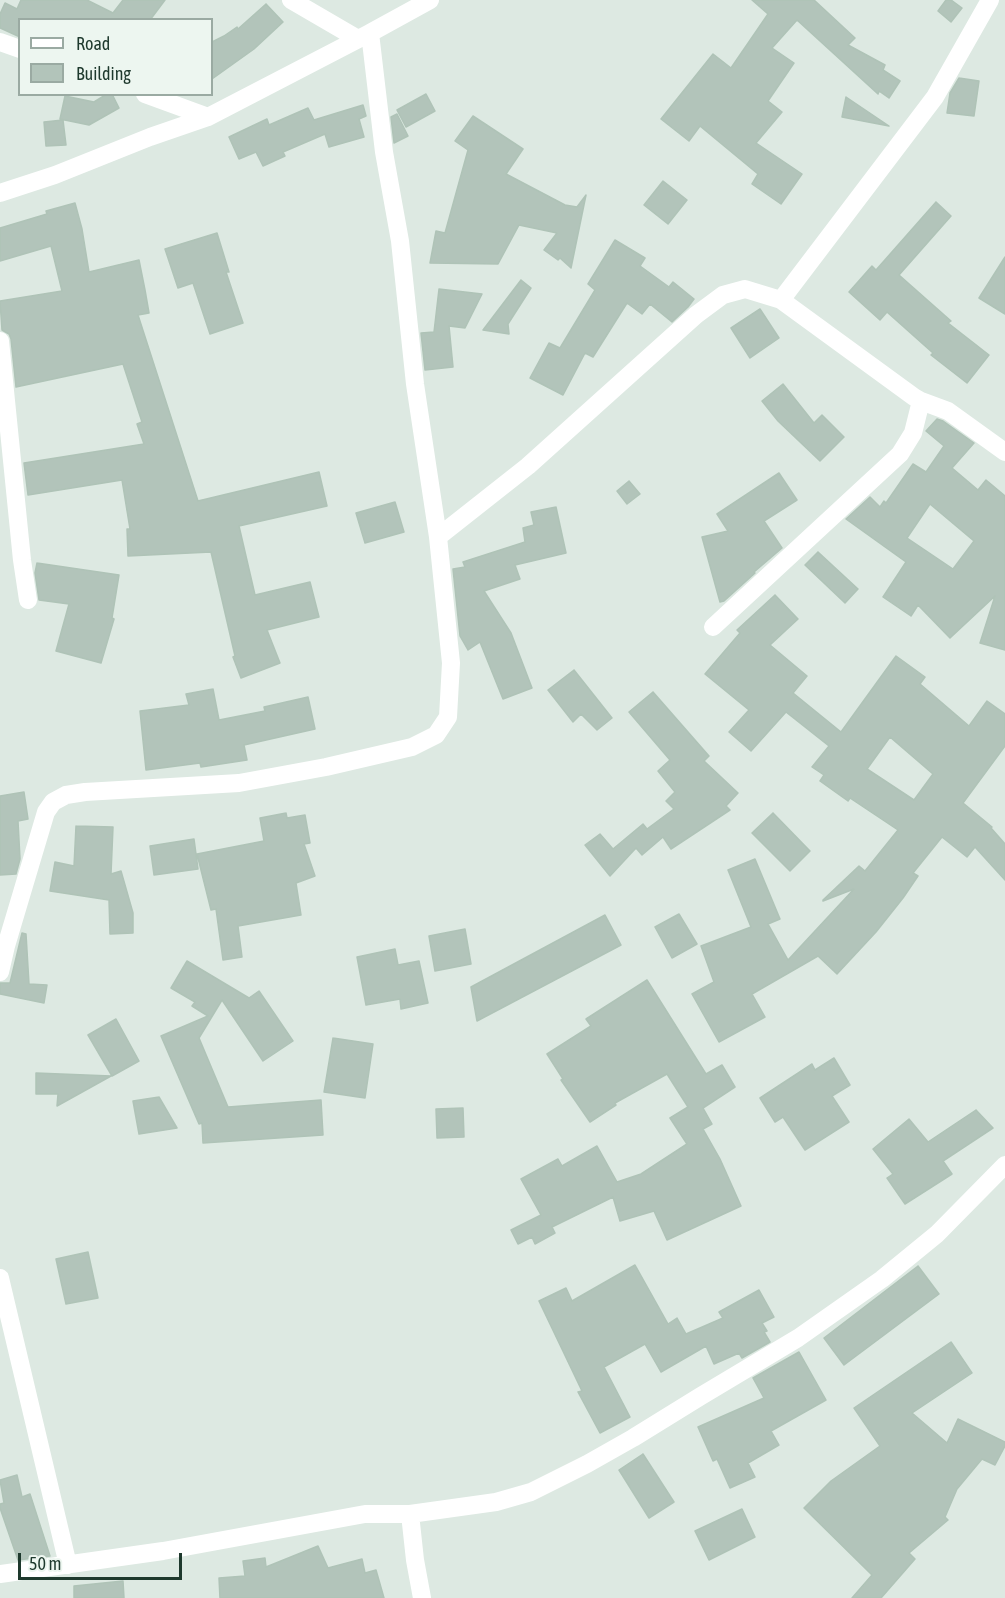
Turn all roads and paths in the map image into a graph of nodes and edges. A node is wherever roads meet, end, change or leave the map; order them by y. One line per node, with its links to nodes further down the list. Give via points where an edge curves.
1 (291, 0): 5 (street)
2 (430, 0): 5 (street)
3 (991, 0): 4 (street); 11 (street, via 935,97)
4 (1005, 5)
5 (364, 36): 9 (street); 15 (street, via 400,241 415,384)
6 (0, 42): 7 (street)
7 (18, 48)
8 (150, 96): 9 (street)
9 (208, 117): 10 (street)
10 (0, 193)
11 (781, 300): 13 (street); 15 (street, via 745,289 723,295 528,466)
12 (0, 341): 16 (street)
13 (921, 401): 14 (street, via 948,411); 17 (street, via 914,433 900,453)
14 (1005, 452)
15 (438, 537): 18 (street, via 451,663 448,717 436,735 412,747 238,783 85,792 53,802 46,812)
16 (28, 600)
17 (713, 627)
18 (0, 972)
19 (1005, 1165): 21 (street, via 937,1234 882,1279 798,1338 633,1438 531,1492 496,1502)
20 (0, 1278): 22 (street)
21 (410, 1514): 22 (street, via 365,1514); 24 (street)
22 (68, 1565): 23 (street)
23 (0, 1574)
24 (422, 1598)

